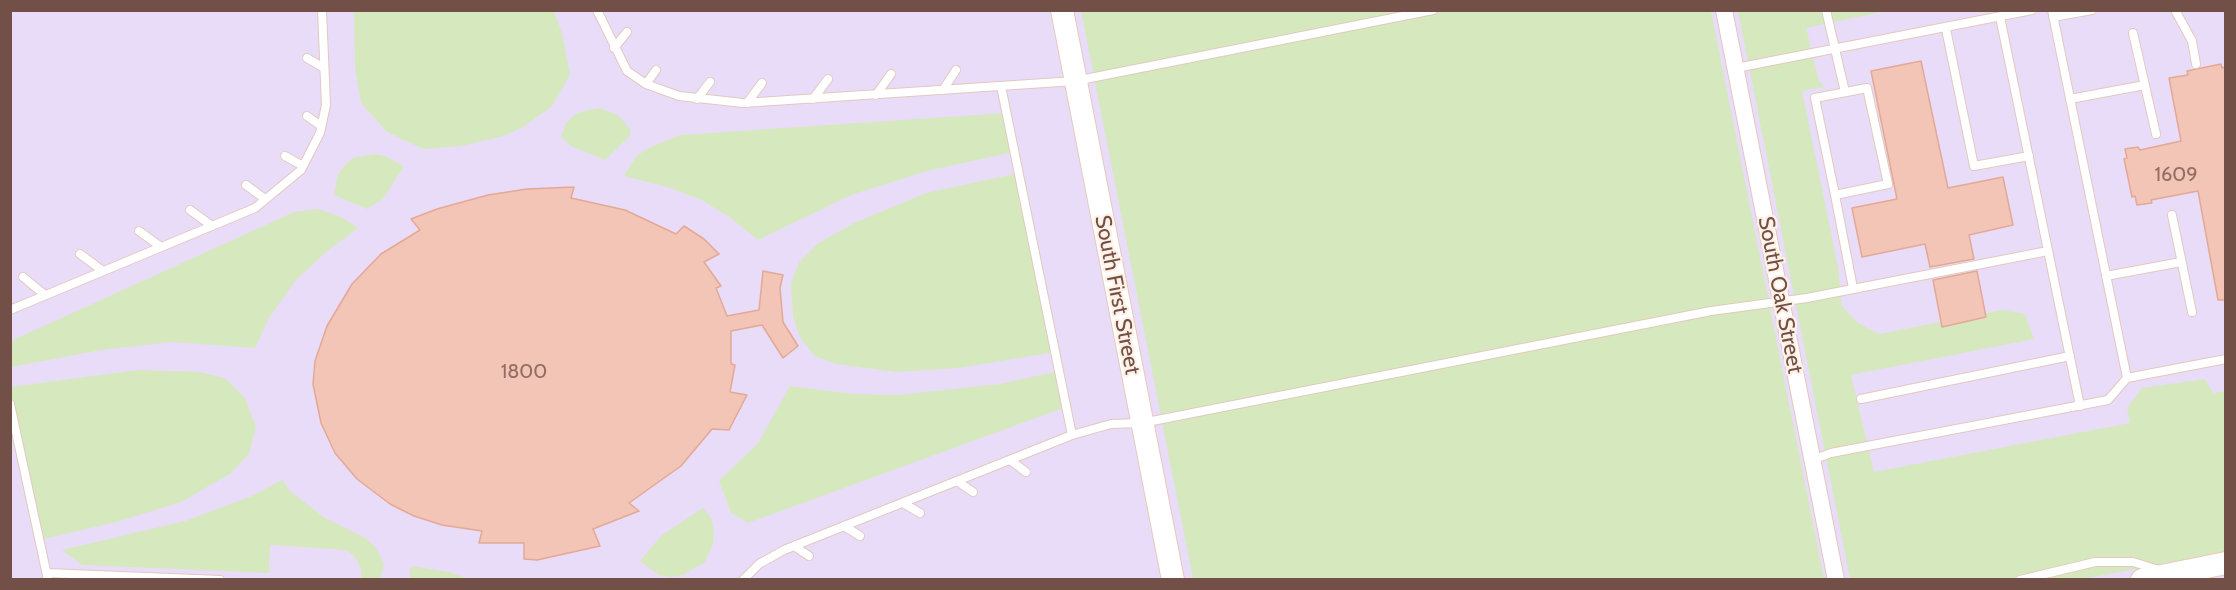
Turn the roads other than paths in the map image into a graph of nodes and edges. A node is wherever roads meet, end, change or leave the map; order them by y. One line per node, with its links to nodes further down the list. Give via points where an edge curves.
1 (322, 10): 20 (lane)
2 (597, 10): 16 (lane)
3 (1062, 10): 26 (street, South First Street)
4 (1433, 10): 26 (lane)
5 (1724, 10): 21 (street, South Oak Street)
6 (1826, 10): 17 (lane)
7 (2032, 10): 12 (lane)
8 (2092, 10): 10 (lane)
9 (2175, 10): 19 (lane, via 2192,41)
10 (2070, 12): 11 (lane)
11 (2053, 14): 37 (lane)
12 (2000, 17): 13 (lane); 43 (lane)
13 (1946, 29): 17 (lane); 43 (lane, via 1974,166)
14 (627, 32): 16 (lane)
15 (2133, 33): 30 (lane)
16 (614, 48): 29 (lane, via 627,71)
17 (1835, 48): 21 (lane); 33 (lane)
18 (307, 58): 20 (lane)
19 (2196, 64)
20 (324, 68): 40 (lane, via 326,105)
21 (1736, 68): 61 (street, South Oak Street)
22 (656, 70): 29 (lane)
23 (956, 70): 32 (lane)
24 (891, 74): 34 (lane)
25 (828, 79): 36 (lane)
26 (1076, 81): 31 (lane); 70 (street, South First Street)
27 (710, 82): 35 (lane)
28 (762, 83): 38 (lane)
29 (646, 84): 35 (lane)
30 (2145, 85): 37 (lane); 41 (lane)
31 (1001, 86): 32 (lane); 71 (lane)
32 (943, 90): 34 (lane)
33 (1845, 92): 46 (lane, via 1815,98); 46 (lane, via 1867,88 1888,184)
34 (876, 94): 36 (lane)
35 (697, 99): 38 (lane)
36 (813, 99): 38 (lane)
37 (2070, 99): 57 (lane)
38 (747, 103)
39 (307, 116): 40 (lane)
40 (321, 126): 44 (lane)
41 (2156, 134)
42 (285, 156): 44 (lane)
43 (2029, 156): 53 (lane)
44 (303, 166): 47 (lane)
45 (246, 185): 47 (lane)
46 (1834, 195): 59 (lane)
47 (265, 199): 50 (lane, via 255,208)
48 (190, 210): 50 (lane)
49 (2172, 215): 55 (lane)
50 (212, 226): 52 (lane)
51 (139, 231): 52 (lane)
52 (160, 248): 56 (lane)
53 (2048, 251): 59 (lane); 64 (lane)
54 (80, 255): 56 (lane)
55 (2181, 262): 57 (lane); 63 (lane)
56 (104, 271): 60 (lane)
57 (2106, 276): 66 (lane)
58 (23, 277): 60 (lane)
59 (1853, 288): 61 (lane)
60 (45, 295): 62 (lane)
61 (1781, 301): 70 (lane, via 1711,311); 73 (street, South Oak Street)
62 (10, 310)
63 (2192, 312)
64 (2070, 356): 67 (lane); 69 (lane)
65 (2226, 359): 66 (lane)
66 (2127, 378): 69 (lane, via 2108,400)
67 (1861, 399)
68 (10, 404): 85 (lane)
69 (2080, 406): 73 (lane, via 1831,453)
70 (1142, 423): 71 (lane, via 1110,424); 89 (street, South First Street)
71 (1072, 435): 72 (lane)
72 (1010, 460): 74 (lane); 75 (lane)
73 (1812, 460): 90 (street, South Oak Street)
74 (1026, 472)
75 (957, 481): 76 (lane); 77 (lane)
76 (973, 492)
77 (903, 503): 78 (lane); 79 (lane)
78 (920, 513)
79 (844, 526): 80 (lane); 81 (lane)
80 (860, 536)
81 (794, 546): 82 (lane); 86 (lane, via 759,564)
82 (809, 556)
83 (2226, 563): 84 (street)
84 (2171, 574): 91 (lane, via 2133,562 2095,562); 92 (street)
85 (48, 576): 87 (lane)
86 (746, 577): 88 (lane)
87 (220, 579)
88 (757, 579)
89 (1173, 579)
90 (1836, 579)
91 (2020, 579)
92 (2142, 579)

